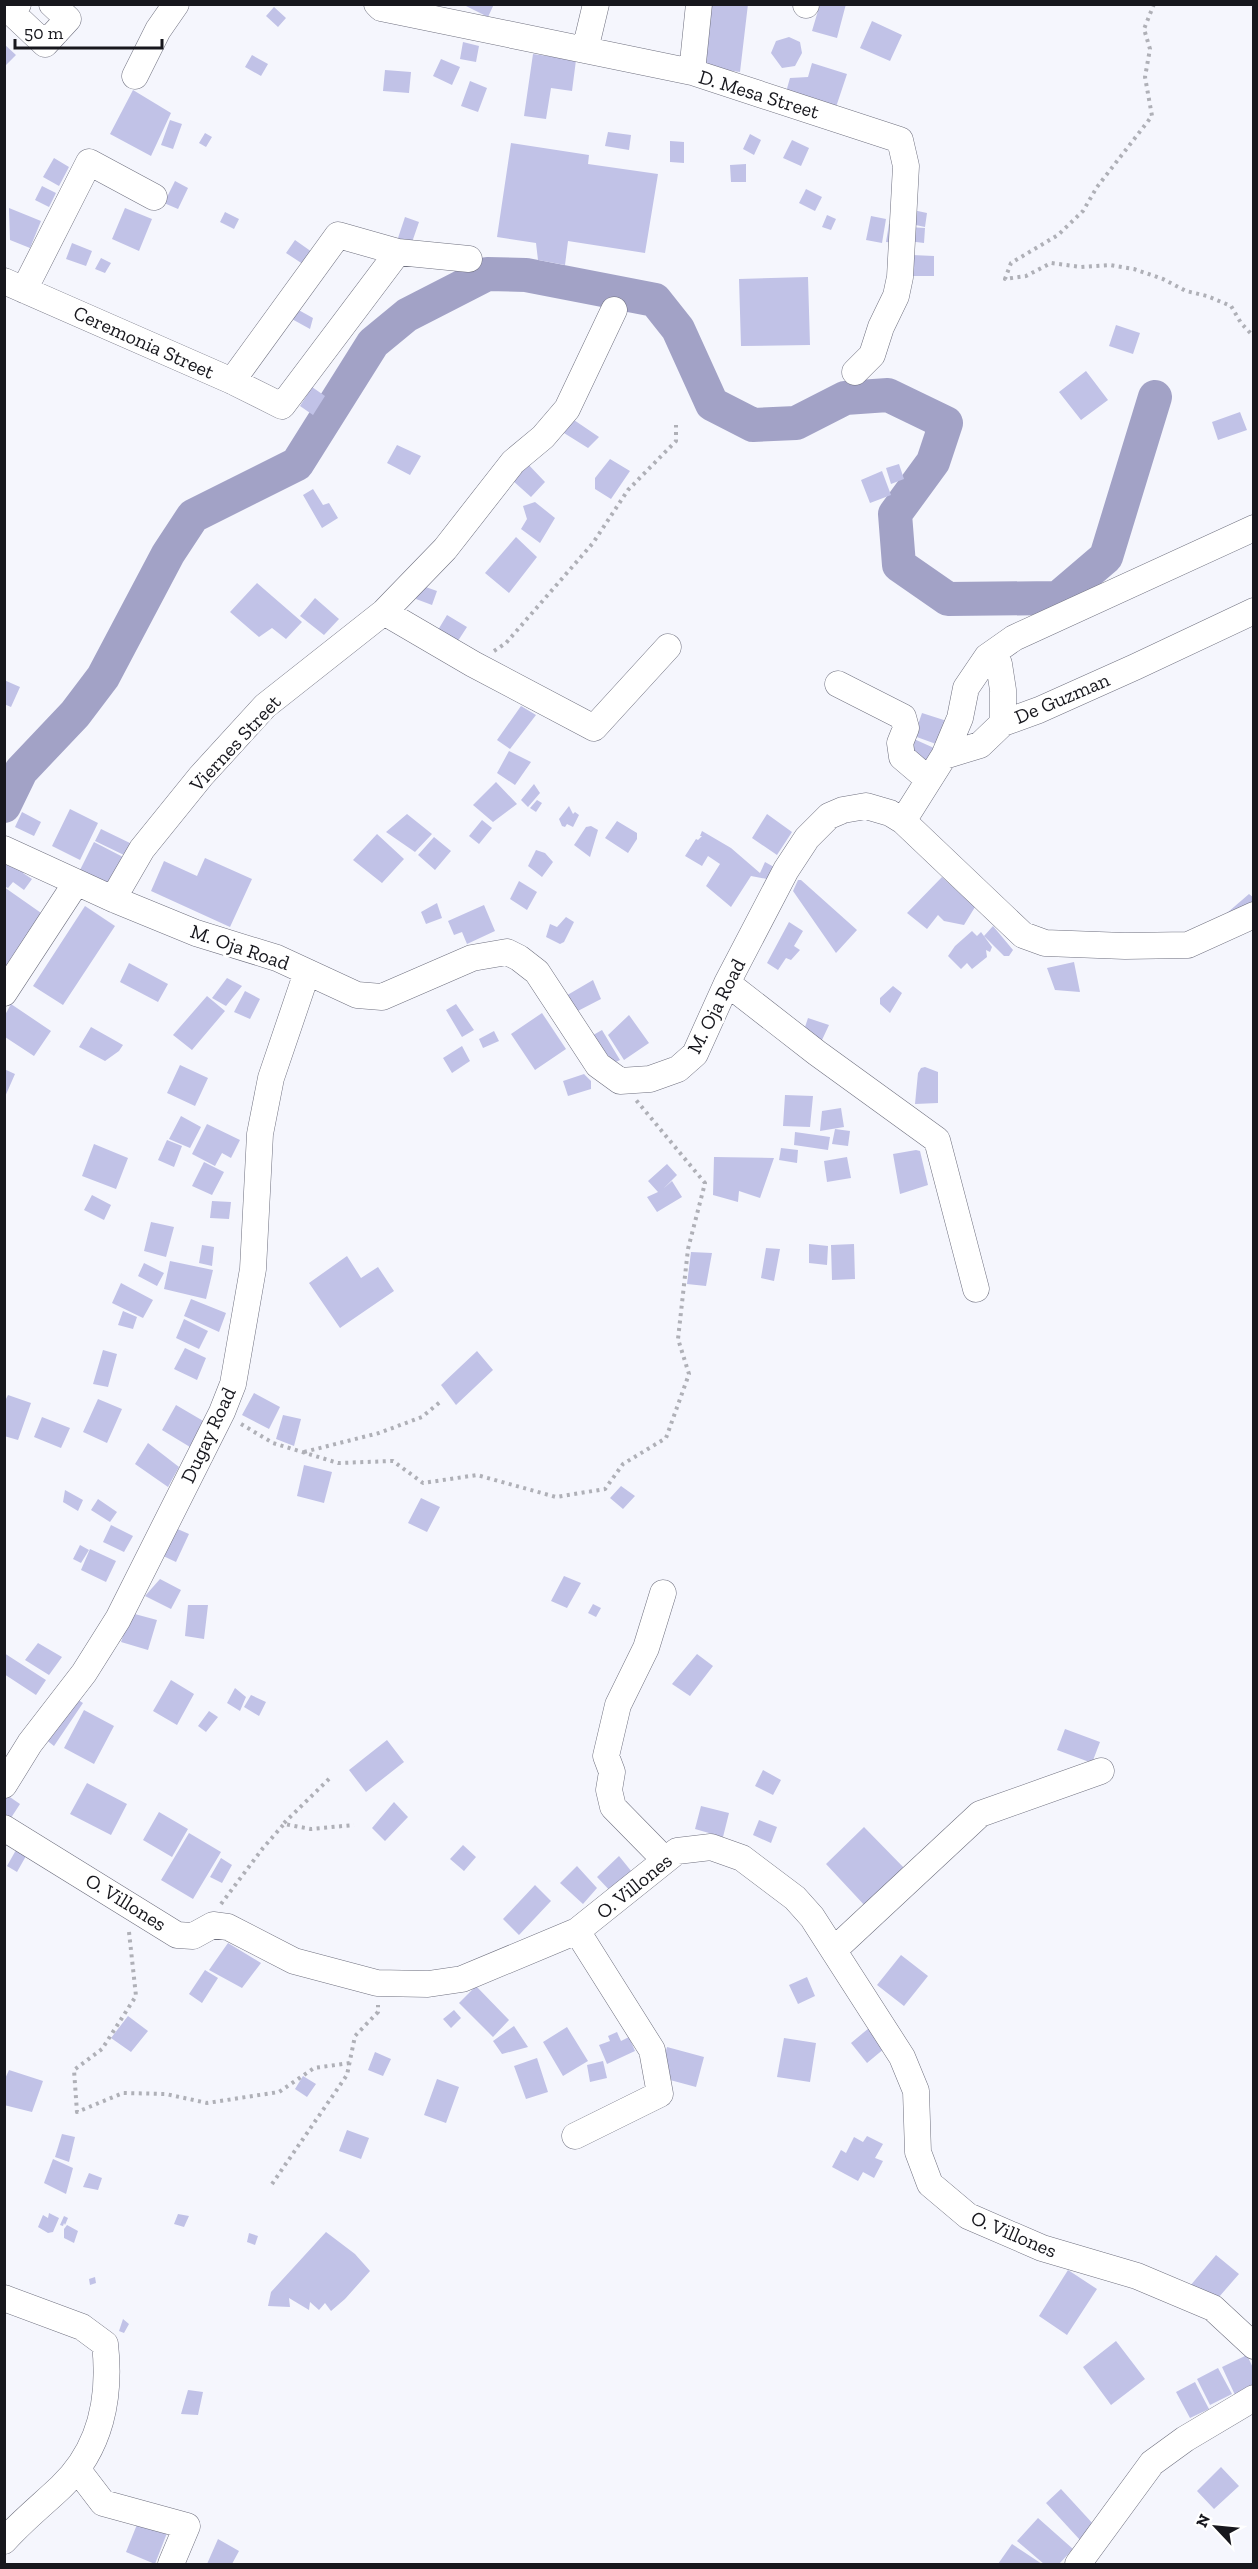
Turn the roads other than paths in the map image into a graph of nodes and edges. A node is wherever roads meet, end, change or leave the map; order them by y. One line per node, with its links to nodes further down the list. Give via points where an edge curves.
1 (18, 4): 6 (street, via 11,12 45,44 68,19)
2 (176, 4): 9 (street)
3 (377, 4): 7 (street, D. Mesa Street, via 381,8)
4 (596, 4): 7 (street)
5 (699, 4): 8 (street)
6 (60, 7)
7 (585, 50): 8 (street, D. Mesa Street)
8 (692, 72): 15 (street, D. Mesa Street, via 900,140 906,166 900,277 872,355)
9 (135, 76)
10 (154, 197): 13 (street, via 89,162)
11 (398, 252): 12 (street); 16 (street, via 338,235); 16 (street, Ceremonia Street, via 282,406)
12 (469, 259)
13 (14, 285): 16 (street, Ceremonia Street)
14 (614, 310): 19 (street, Viernes Street, via 567,409 543,437 513,462 445,549)
15 (855, 372)
16 (232, 381)
17 (1254, 528): 21 (street, via 1014,638)
18 (1254, 611): 23 (street, De Guzman)
19 (384, 612): 20 (street, via 594,728); 29 (street, Viernes Street, via 265,706 142,849)
20 (668, 647)
21 (987, 657): 23 (street, via 999,664); 24 (street, via 966,688 960,718)
22 (838, 684): 25 (street, via 903,717 906,728 900,743 902,757)
23 (1003, 723): 24 (street, De Guzman, via 980,745)
24 (944, 756): 25 (street)
25 (929, 780): 26 (street)
26 (903, 821): 30 (street, M. Oja Road, via 1023,935 1045,943 1188,945); 32 (street, M. Oja Road, via 866,806 829,816 807,838 786,870)
27 (4, 849): 28 (street, M. Oja Road)
28 (76, 883): 29 (street, M. Oja Road); 33 (street)
29 (113, 899): 31 (street, M. Oja Road)
30 (1254, 915)
31 (307, 972): 32 (street, M. Oja Road, via 357,995 382,997 472,958 507,952 537,972 598,1065 620,1081 650,1079 678,1069 695,1054); 37 (street, Dugay Road, via 271,1078 260,1134 252,1279 232,1384 222,1412 118,1619)
32 (727, 983): 34 (street, via 937,1140)
33 (4, 993)
34 (976, 1289)
35 (663, 1593): 39 (street, via 646,1648 618,1705 606,1756 612,1772 609,1790 614,1807)
36 (1101, 1771): 41 (street, via 980,1814)
37 (4, 1785)
38 (4, 1828): 40 (street, O. Villones, via 177,1935 193,1936 213,1925 228,1928 294,1961 377,1983 428,1984 462,1979)
39 (665, 1860): 40 (street, O. Villones); 41 (street, O. Villones, via 677,1851 711,1847 742,1858 795,1898)
40 (578, 1931): 42 (street, via 652,2050 660,2094)
41 (834, 1950): 44 (street, O. Villones, via 902,2057 916,2091 918,2152 930,2184 968,2216 1042,2248 1137,2276 1213,2308)
42 (575, 2136)
43 (4, 2298): 46 (street, via 82,2326 105,2344 109,2373 101,2425)
44 (1254, 2346)
45 (1254, 2398): 49 (street, via 1152,2463)
46 (77, 2469): 47 (street); 48 (street, via 102,2503 187,2526)
47 (4, 2541)
48 (171, 2565)
49 (1078, 2565)

